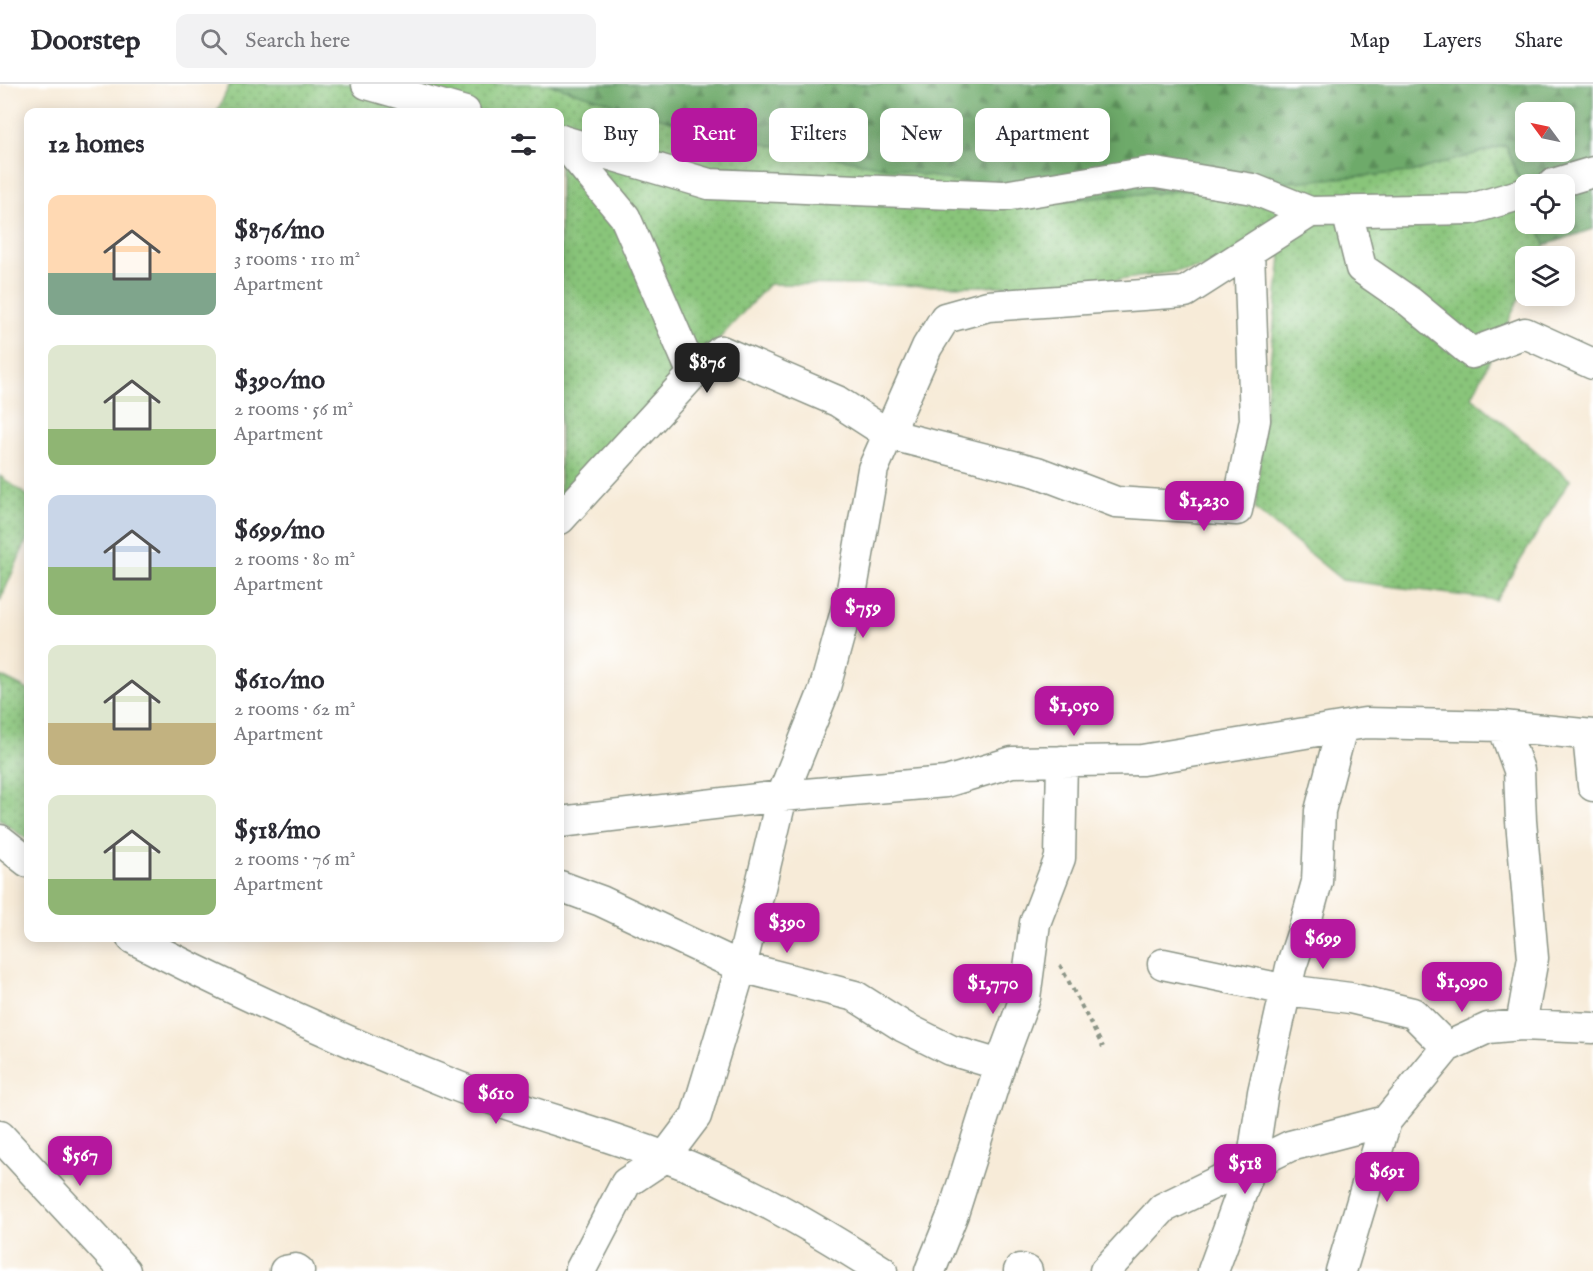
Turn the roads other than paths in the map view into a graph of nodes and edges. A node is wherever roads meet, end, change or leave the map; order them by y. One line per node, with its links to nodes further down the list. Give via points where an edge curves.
1 (367, 84): 2 (street)
2 (451, 108)
3 (564, 141): 9 (street, via 709,184 1004,196 1150,172 1252,189)
4 (564, 145): 12 (street, via 625,217)
5 (1593, 172): 6 (street)
6 (1575, 177)
7 (1515, 196): 8 (street, via 1471,209)
8 (1347, 211): 9 (street); 11 (street, via 1360,268 1410,302 1472,353 1525,333)
9 (1310, 212): 10 (street)
10 (1250, 251): 13 (street, via 1185,292 988,306 945,318 927,347); 13 (street, via 1255,420 1237,510 1116,502 1037,472)
11 (1593, 364)
12 (693, 374): 13 (street, via 721,351 837,401); 14 (street)
13 (888, 434): 20 (street, via 873,469 852,590 827,680)
14 (564, 515)
15 (1503, 726): 16 (street, via 1365,723); 17 (street); 27 (street, via 1519,770 1533,958)
16 (1342, 727): 18 (street, via 1142,760); 26 (street, via 1320,811 1317,882)
17 (1590, 735): 19 (street)
18 (1062, 762): 20 (street, via 1012,762 946,782); 30 (street, via 1060,858 1035,923 1025,998)
19 (1593, 786)
20 (782, 796): 21 (street); 25 (street)
21 (564, 822)
22 (564, 887): 25 (street)
23 (140, 942): 33 (street, via 460,1087)
24 (1163, 964): 26 (street)
25 (741, 967): 30 (street, via 855,996 950,1050); 33 (street, via 696,1116)
26 (1287, 990): 29 (street, via 1350,998 1413,1013); 34 (street, via 1263,1092)
27 (1521, 1025): 28 (street); 29 (street, via 1488,1028)
28 (1593, 1028)
29 (1447, 1047): 31 (street)
30 (1000, 1065): 40 (street, via 953,1214)
31 (1386, 1121): 34 (street, via 1290,1146); 45 (street)
32 (0, 1136): 35 (street)
33 (665, 1156): 38 (street, via 626,1183); 39 (street, via 715,1177 824,1234)
34 (1252, 1164): 43 (street, via 1163,1208); 44 (street)
35 (125, 1271)
36 (285, 1271): 37 (street)
37 (299, 1271)
38 (580, 1271)
39 (882, 1271)
40 (930, 1271)
41 (1019, 1271): 42 (street)
42 (1027, 1271)
43 (1105, 1271)
44 (1213, 1271)
45 (1341, 1271)

